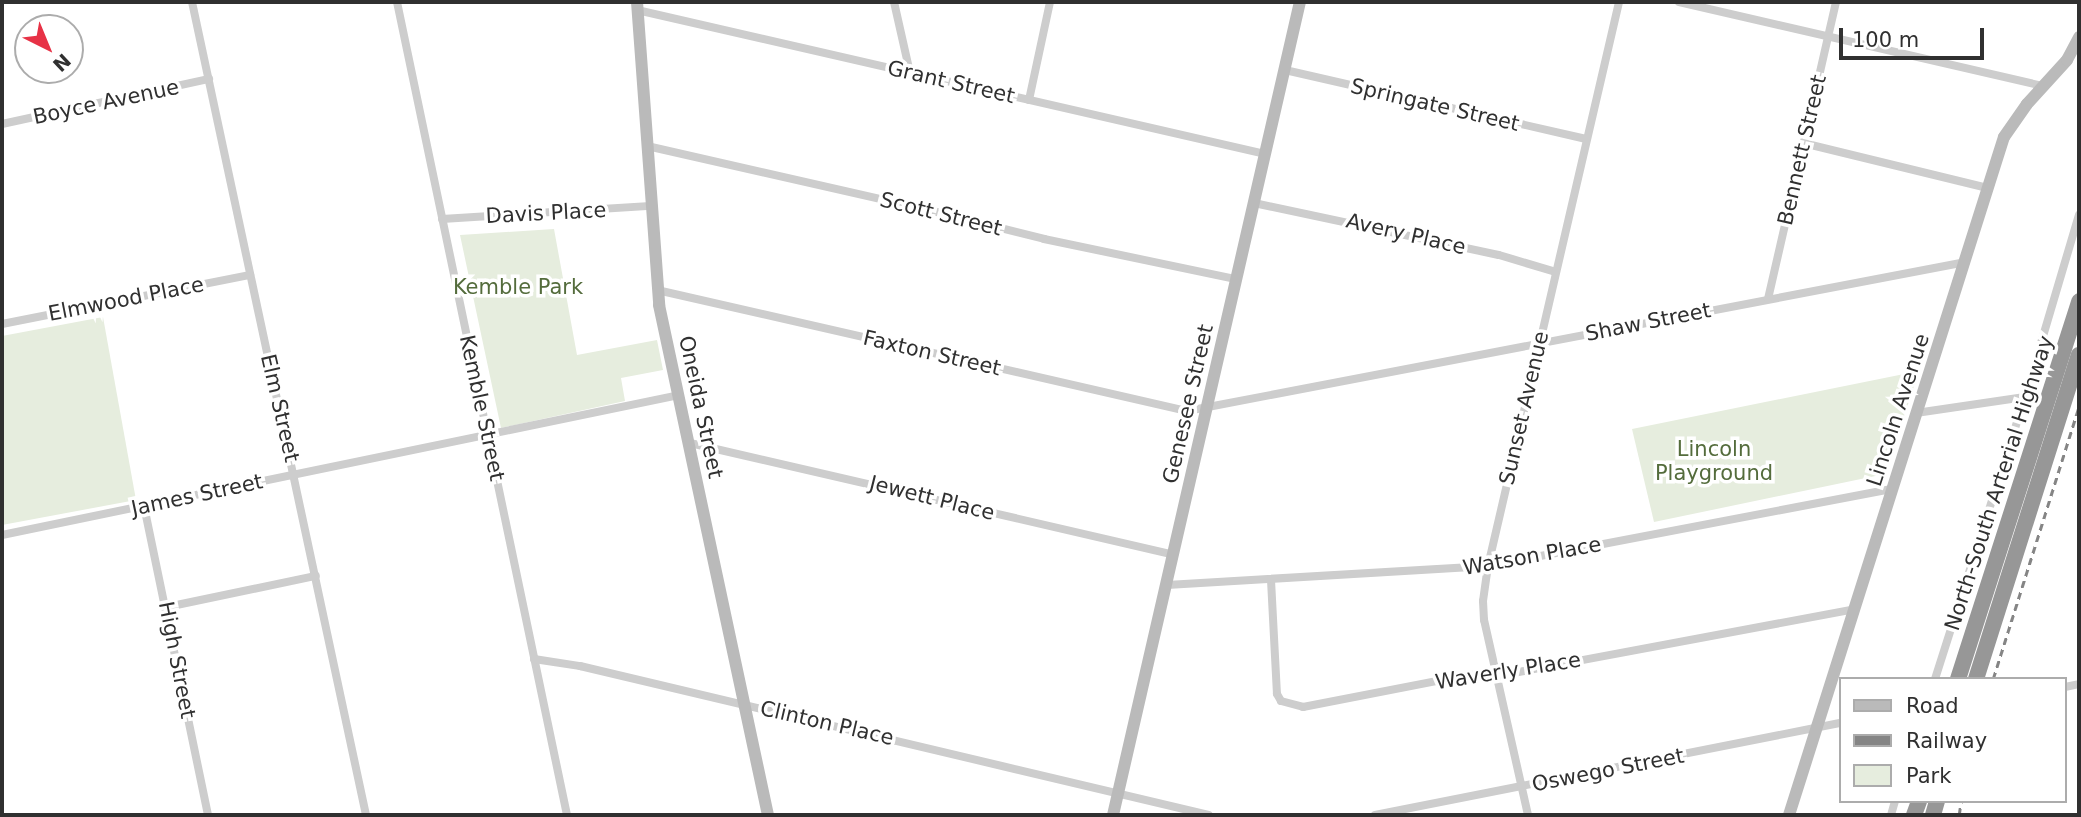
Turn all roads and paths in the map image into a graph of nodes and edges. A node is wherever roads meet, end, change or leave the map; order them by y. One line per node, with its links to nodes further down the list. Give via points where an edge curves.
1 (192, 2): 14 (street, Elm Street)
2 (397, 2): 26 (street, Kemble Street)
3 (894, 2): 13 (street)
4 (1049, 2): 16 (street)
5 (1300, 2): 12 (street, Genesee Street)
6 (1619, 2): 18 (street, Sunset Avenue)
7 (1679, 2): 10 (street)
8 (1836, 2): 10 (street, Bennett Street)
9 (637, 6): 13 (street, Grant Street); 20 (street, Oneida Street)
10 (1828, 36): 15 (street); 19 (street, Bennett Street)
11 (2079, 37): 15 (street, Lincoln Avenue)
12 (1285, 70): 18 (street, Springate Street); 21 (street, Genesee Street)
13 (910, 73): 16 (street, Grant Street)
14 (209, 79): 17 (street, Boyce Avenue); 29 (street, Elm Street)
15 (2045, 86): 22 (street, Lincoln Avenue, via 2012,123)
16 (1029, 100): 21 (street, Grant Street)
17 (2, 124)
18 (1586, 139): 28 (street, Sunset Avenue)
19 (1803, 143): 22 (street); 32 (street, Bennett Street)
20 (647, 146): 24 (street, Oneida Street); 30 (street, Scott Street)
21 (1265, 154): 23 (street, Genesee Street)
22 (1988, 188): 27 (street, Lincoln Avenue)
23 (1254, 203): 28 (street, Avery Place, via 1473,249); 30 (street, Genesee Street)
24 (651, 206): 26 (street, Davis Place); 31 (street, Oneida Street)
25 (2079, 215): 38 (street)
26 (442, 219): 41 (street, Kemble Street)
27 (1966, 262): 32 (street, Shaw Street); 40 (street, Lincoln Avenue)
28 (1556, 272): 35 (street, Sunset Avenue)
29 (250, 275): 34 (street, Elmwood Place); 43 (street, Elm Street)
30 (1236, 279): 39 (street, Genesee Street)
31 (657, 290): 37 (street, Oneida Street); 39 (street, Faxton Street, via 1174,410)
32 (1768, 299): 35 (street, Shaw Street)
33 (2079, 301): 57 (highway, North-South Arterial Highway)
34 (2, 324)
35 (1539, 343): 39 (street, Shaw Street); 48 (street, Sunset Avenue)
36 (2079, 355): 58 (highway, North-South Arterial Highway)
37 (679, 395): 41 (street, James Street); 42 (street, Oneida Street)
38 (2025, 397): 40 (street); 56 (street)
39 (1206, 409): 47 (street, Genesee Street)
40 (1916, 413): 44 (street, Lincoln Avenue)
41 (488, 434): 43 (street, James Street); 54 (street, Kemble Street)
42 (690, 443): 47 (street, Jewett Place); 59 (street, Oneida Street)
43 (295, 474): 45 (street, James Street); 49 (street, Elm Street)
44 (1893, 489): 48 (street, Watson Place); 53 (street, Lincoln Avenue)
45 (144, 506): 46 (street, James Street); 52 (street, High Street)
46 (2, 536)
47 (1174, 555): 51 (street, Genesee Street)
48 (1488, 566): 50 (street, Watson Place); 55 (street, Sunset Avenue, via 1484,620)
49 (316, 576): 52 (street); 65 (street, Elm Street)
50 (1271, 580): 51 (street, Watson Place); 55 (street, Waverly Place, via 1281,701 1303,707 1467,675)
51 (1167, 585): 63 (street, Genesee Street)
52 (167, 607): 64 (street, High Street)
53 (1855, 609): 55 (street, Waverly Place); 61 (street, Lincoln Avenue)
54 (534, 659): 59 (street, Clinton Place); 66 (street, Kemble Street)
55 (1496, 674): 62 (street, Sunset Avenue)
56 (1936, 677)
57 (1959, 677)
58 (1977, 677)
59 (745, 704): 63 (street, Clinton Place); 67 (street, Oneida Street)
60 (1840, 723): 61 (street, Oswego Street)
61 (1817, 728): 62 (street, Oswego Street); 72 (street, Lincoln Avenue)
62 (1522, 788): 70 (street, Oswego Street); 71 (street, Sunset Avenue)
63 (1119, 793): 68 (street, Genesee Street); 69 (street)
64 (208, 815)
65 (366, 815)
66 (566, 815)
67 (768, 815)
68 (1113, 815)
69 (1209, 815)
70 (1374, 815)
71 (1528, 815)
72 (1789, 815)

